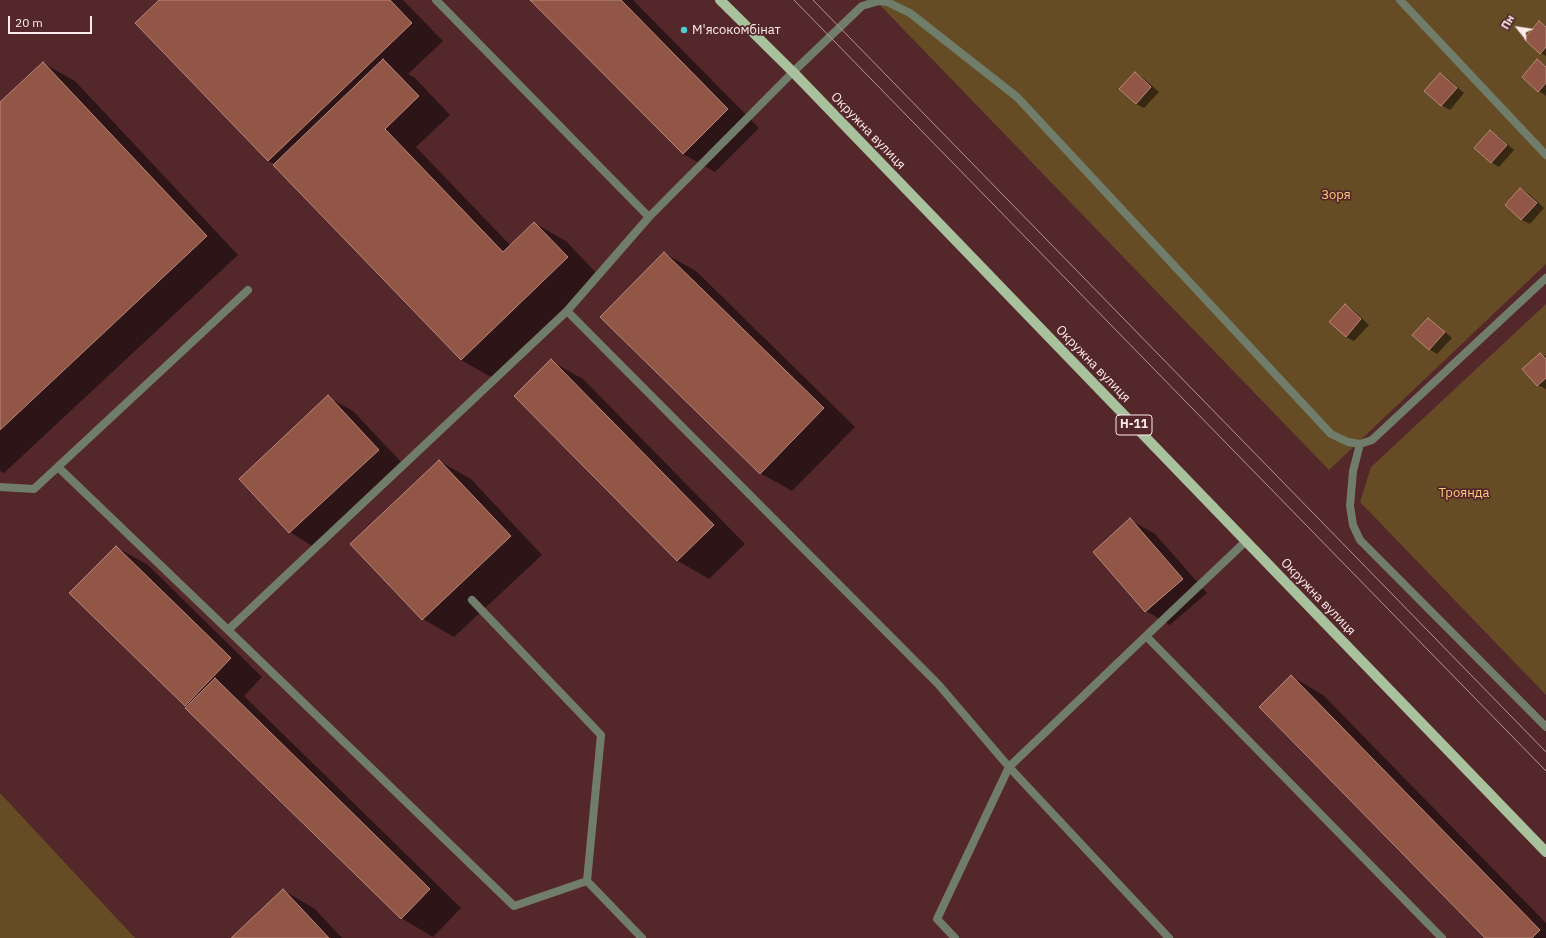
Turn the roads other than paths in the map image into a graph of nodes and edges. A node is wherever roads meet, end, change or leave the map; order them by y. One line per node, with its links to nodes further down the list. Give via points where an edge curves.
1 (436, 0): 7 (street)
2 (720, 0): 5 (main road, Окружна вулиця / Н-11)
3 (879, 0): 5 (street, via 862,6); 11 (street, via 910,13 1017,97 1331,434 1348,442)
4 (1400, 0): 6 (street)
5 (793, 72): 7 (street); 14 (main road, Окружна вулиця / Н-11)
6 (1546, 155)
7 (649, 217): 10 (street)
8 (1546, 278): 11 (street, via 1372,440)
9 (248, 290): 12 (street)
10 (567, 311): 16 (street); 19 (street, via 938,684)
11 (1360, 444): 18 (street, via 1353,471 1350,506 1353,525 1360,540)
12 (58, 467): 13 (street, via 34,489); 16 (street)
13 (0, 487)
14 (1246, 542): 17 (street); 20 (main road, Окружна вулиця / Н-11)
15 (472, 600): 21 (street, via 600,735)
16 (228, 630): 21 (street, via 514,906)
17 (1146, 636): 19 (street); 25 (street)
18 (1546, 727)
19 (1009, 767): 23 (street, via 937,919); 24 (street)
20 (1546, 852)
21 (587, 881): 22 (street)
22 (642, 938)
23 (955, 938)
24 (1169, 938)
25 (1442, 938)

